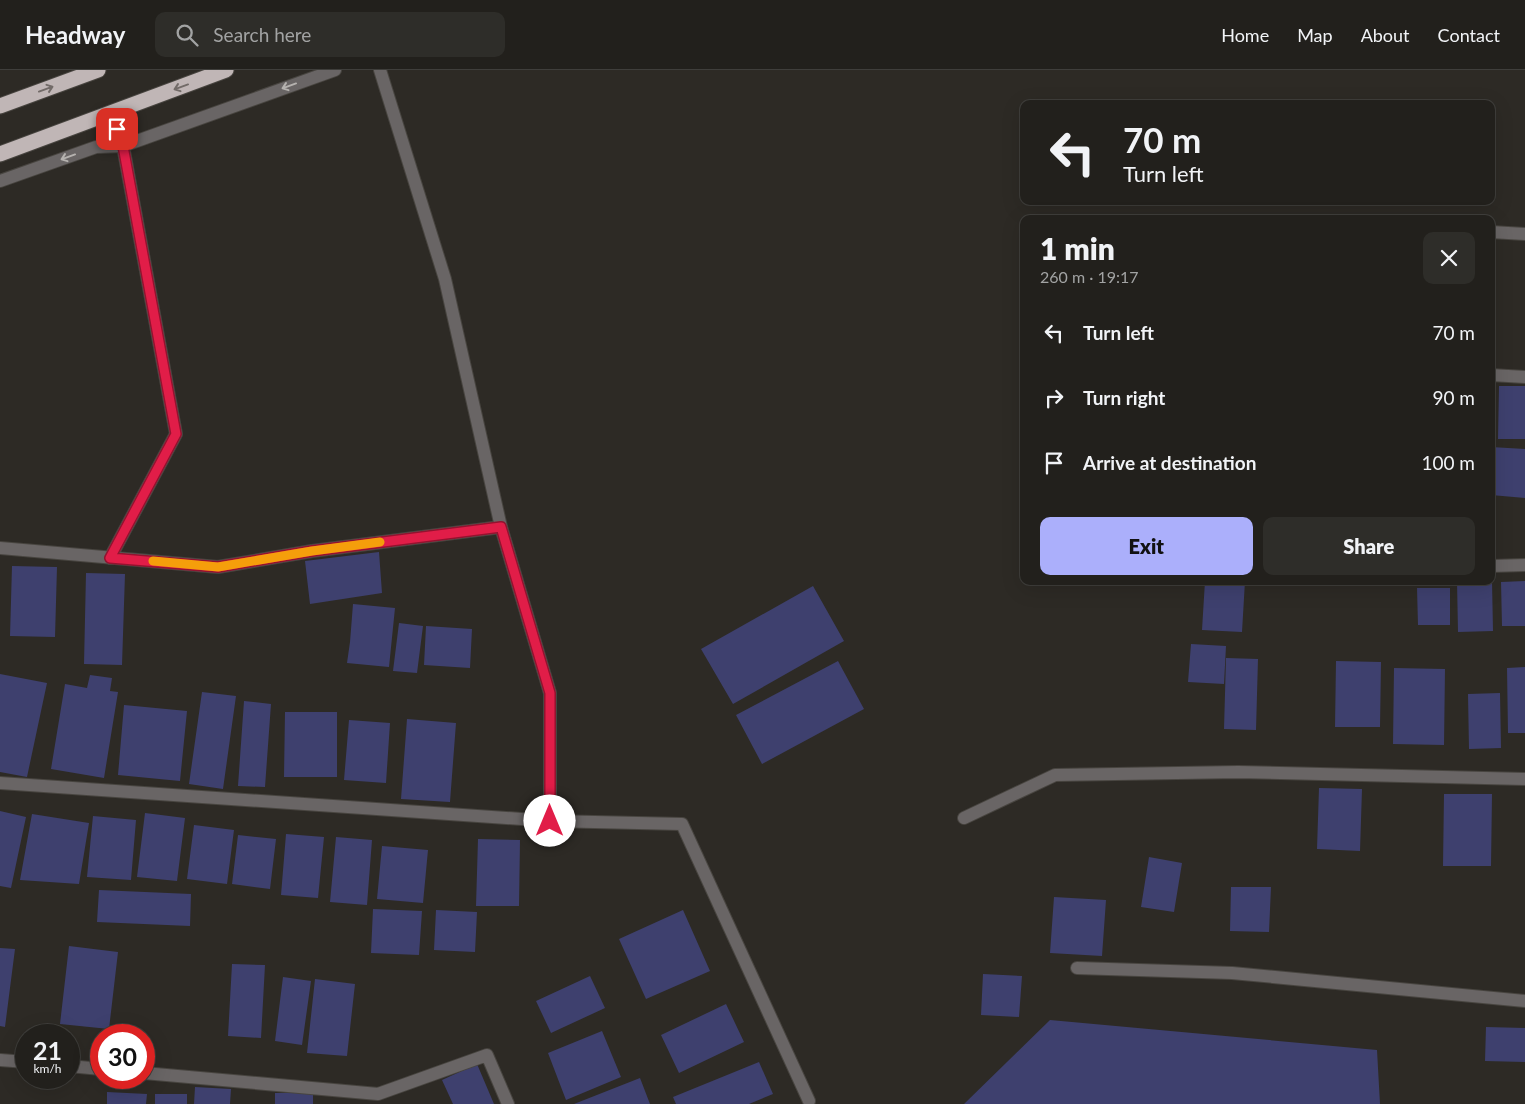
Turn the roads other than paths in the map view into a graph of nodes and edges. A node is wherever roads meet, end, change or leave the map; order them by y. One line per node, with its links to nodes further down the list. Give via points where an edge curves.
1 (98, 70): 5 (highway)
2 (226, 70): 7 (highway, one-way to 7)
3 (335, 70): 8 (street, one-way to 8)
4 (380, 70): 15 (street, via 445,279)
5 (79, 73): 6 (highway, one-way to 5)
6 (0, 106)
7 (112, 112): 8 (street); 9 (highway)
8 (123, 146): 10 (street, one-way to 10, via 96,147); 17 (street, via 176,434)
9 (0, 154)
10 (0, 181)
11 (1495, 232): 12 (street)
12 (1525, 234)
13 (1495, 375): 14 (street)
14 (1525, 378)
15 (501, 527): 17 (street, via 312,551 218,567); 23 (street, via 550,693)
16 (0, 548): 17 (street)
17 (110, 558)
18 (1525, 565): 19 (street)
19 (1495, 566)
20 (1525, 779): 22 (street, via 1238,772 1055,775)
21 (0, 783): 23 (street)
22 (964, 818)
23 (550, 821): 30 (street, via 682,824)
24 (1078, 968): 25 (street, via 1232,973)
25 (1525, 1001)
26 (0, 1060): 27 (street)
27 (15, 1061)
28 (155, 1074): 29 (street)
29 (380, 1099): 31 (street, via 487,1055)
30 (809, 1102)
31 (508, 1104)

